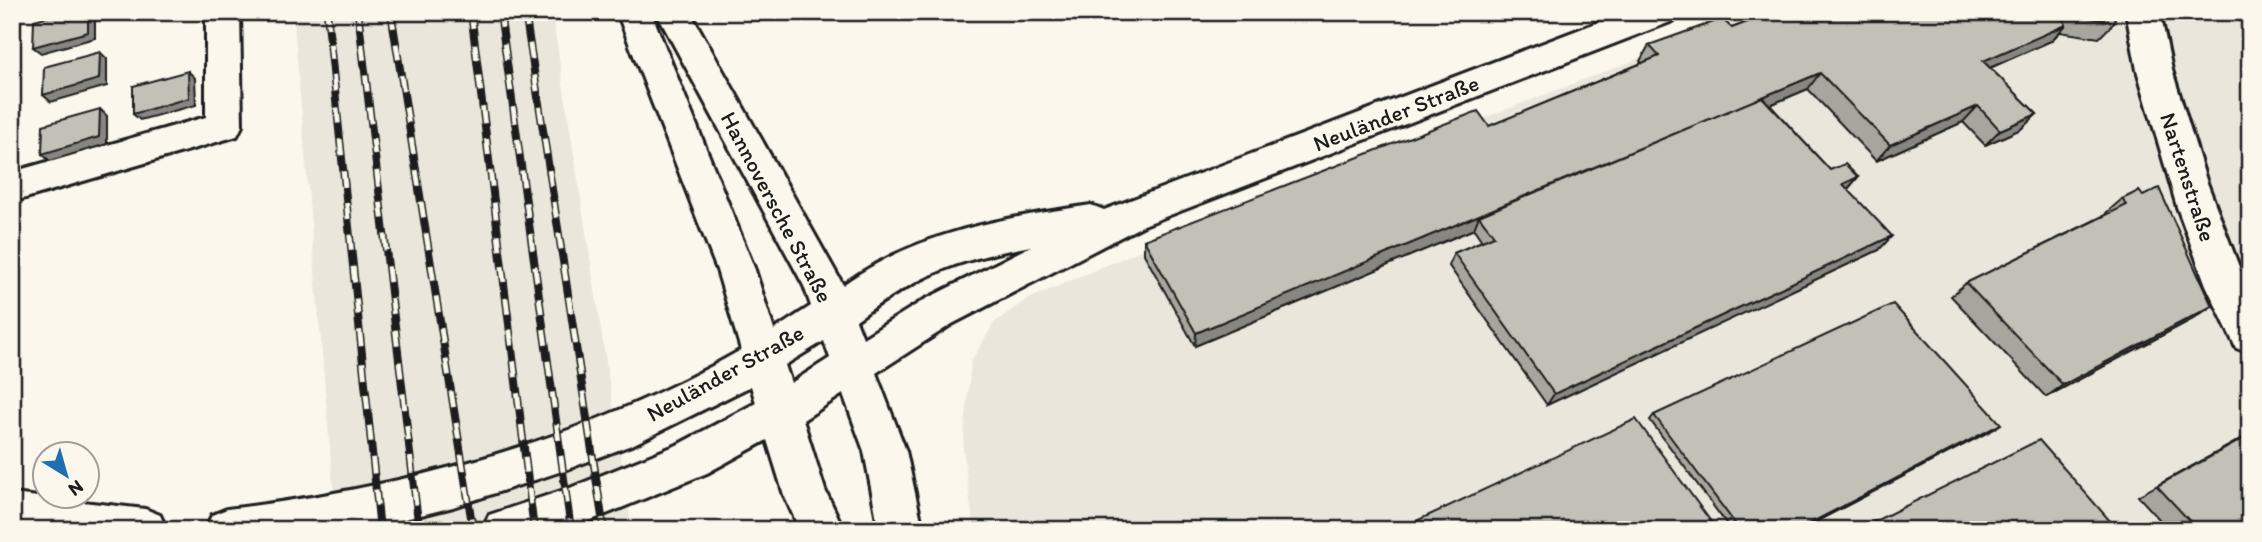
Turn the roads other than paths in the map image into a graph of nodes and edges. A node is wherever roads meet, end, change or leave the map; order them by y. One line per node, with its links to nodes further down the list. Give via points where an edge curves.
1 (223, 12): 6 (main road, via 224,126)
2 (634, 12): 10 (main road, via 736,270)
3 (673, 12): 8 (main road, Hannoversche Straße, via 770,184)
4 (1661, 12): 7 (main road, Neuländer Straße)
5 (2143, 12): 9 (main road, Nartenstraße, via 2188,182 2215,259)
6 (12, 187)
7 (1131, 214): 8 (main road, Neuländer Straße, via 947,250 890,274); 11 (main road, Neuländer Straße, via 938,312)
8 (834, 313): 10 (main road, Neuländer Straße); 11 (main road, Hannoversche Straße)
9 (2250, 336)
10 (763, 355): 12 (main road); 15 (main road, Neuländer Straße, via 670,408 562,451 440,490 308,519)
11 (853, 363): 12 (main road, Neuländer Straße); 18 (main road, Hannoversche Straße, via 885,451)
12 (780, 412): 16 (main road, Neuländer Straße, via 692,459); 17 (main road, via 805,495)
13 (12, 515): 14 (main road)
14 (145, 530)
15 (227, 530)
16 (504, 530)
17 (822, 530)
18 (901, 530)

